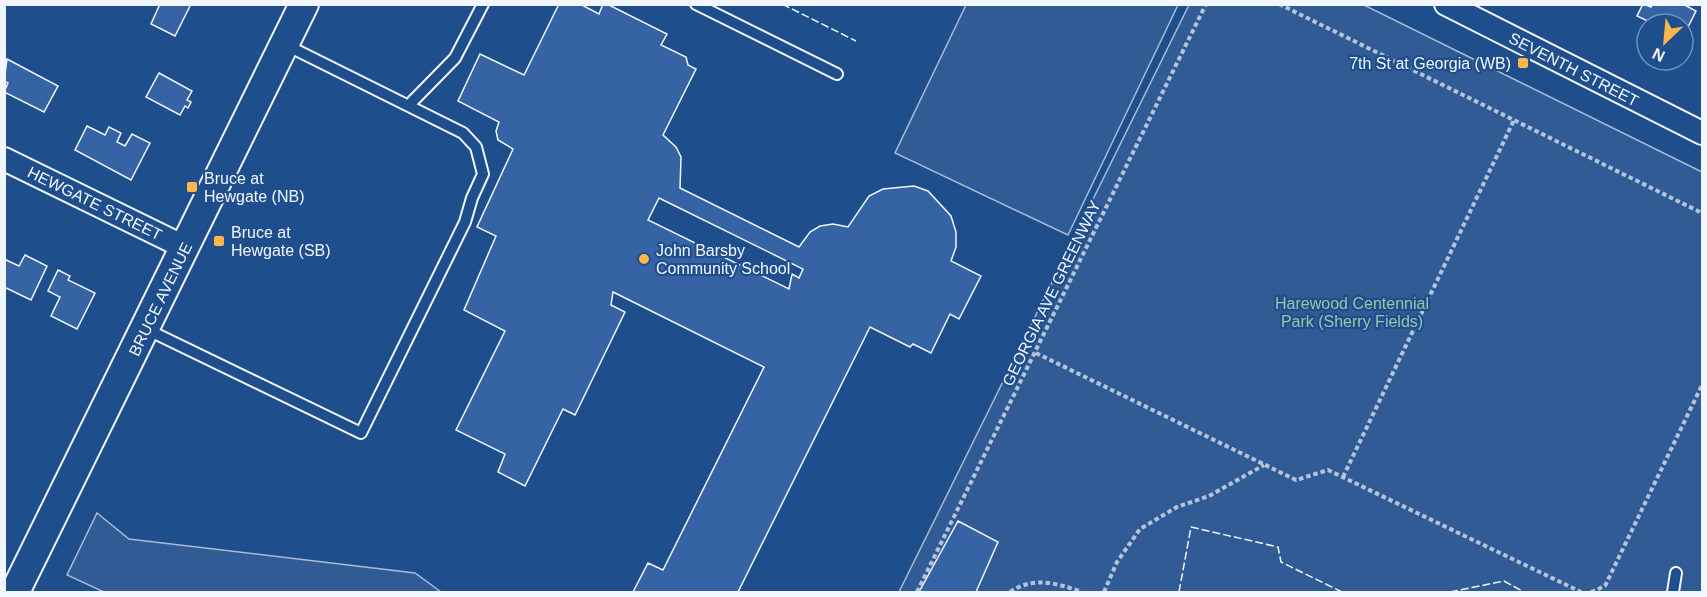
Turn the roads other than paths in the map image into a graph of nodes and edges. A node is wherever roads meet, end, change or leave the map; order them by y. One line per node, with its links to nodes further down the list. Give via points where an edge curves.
1 (304, 4): 5 (street, BRUCE AVENUE)
2 (483, 4): 7 (lane, via 455,58)
3 (696, 4): 6 (lane)
4 (1446, 4): 8 (street, SEVENTH STREET)
5 (284, 44): 7 (lane); 10 (street, BRUCE AVENUE)
6 (837, 74)
7 (410, 105): 11 (lane, via 463,133 476,147 483,174 465,222 361,433)
8 (1702, 133)
9 (4, 159): 10 (street, HEWGATE STREET)
10 (186, 248): 11 (street, BRUCE AVENUE)
11 (146, 329): 13 (street, BRUCE AVENUE)
12 (1676, 573): 14 (lane)
13 (15, 592)
14 (1673, 592)

